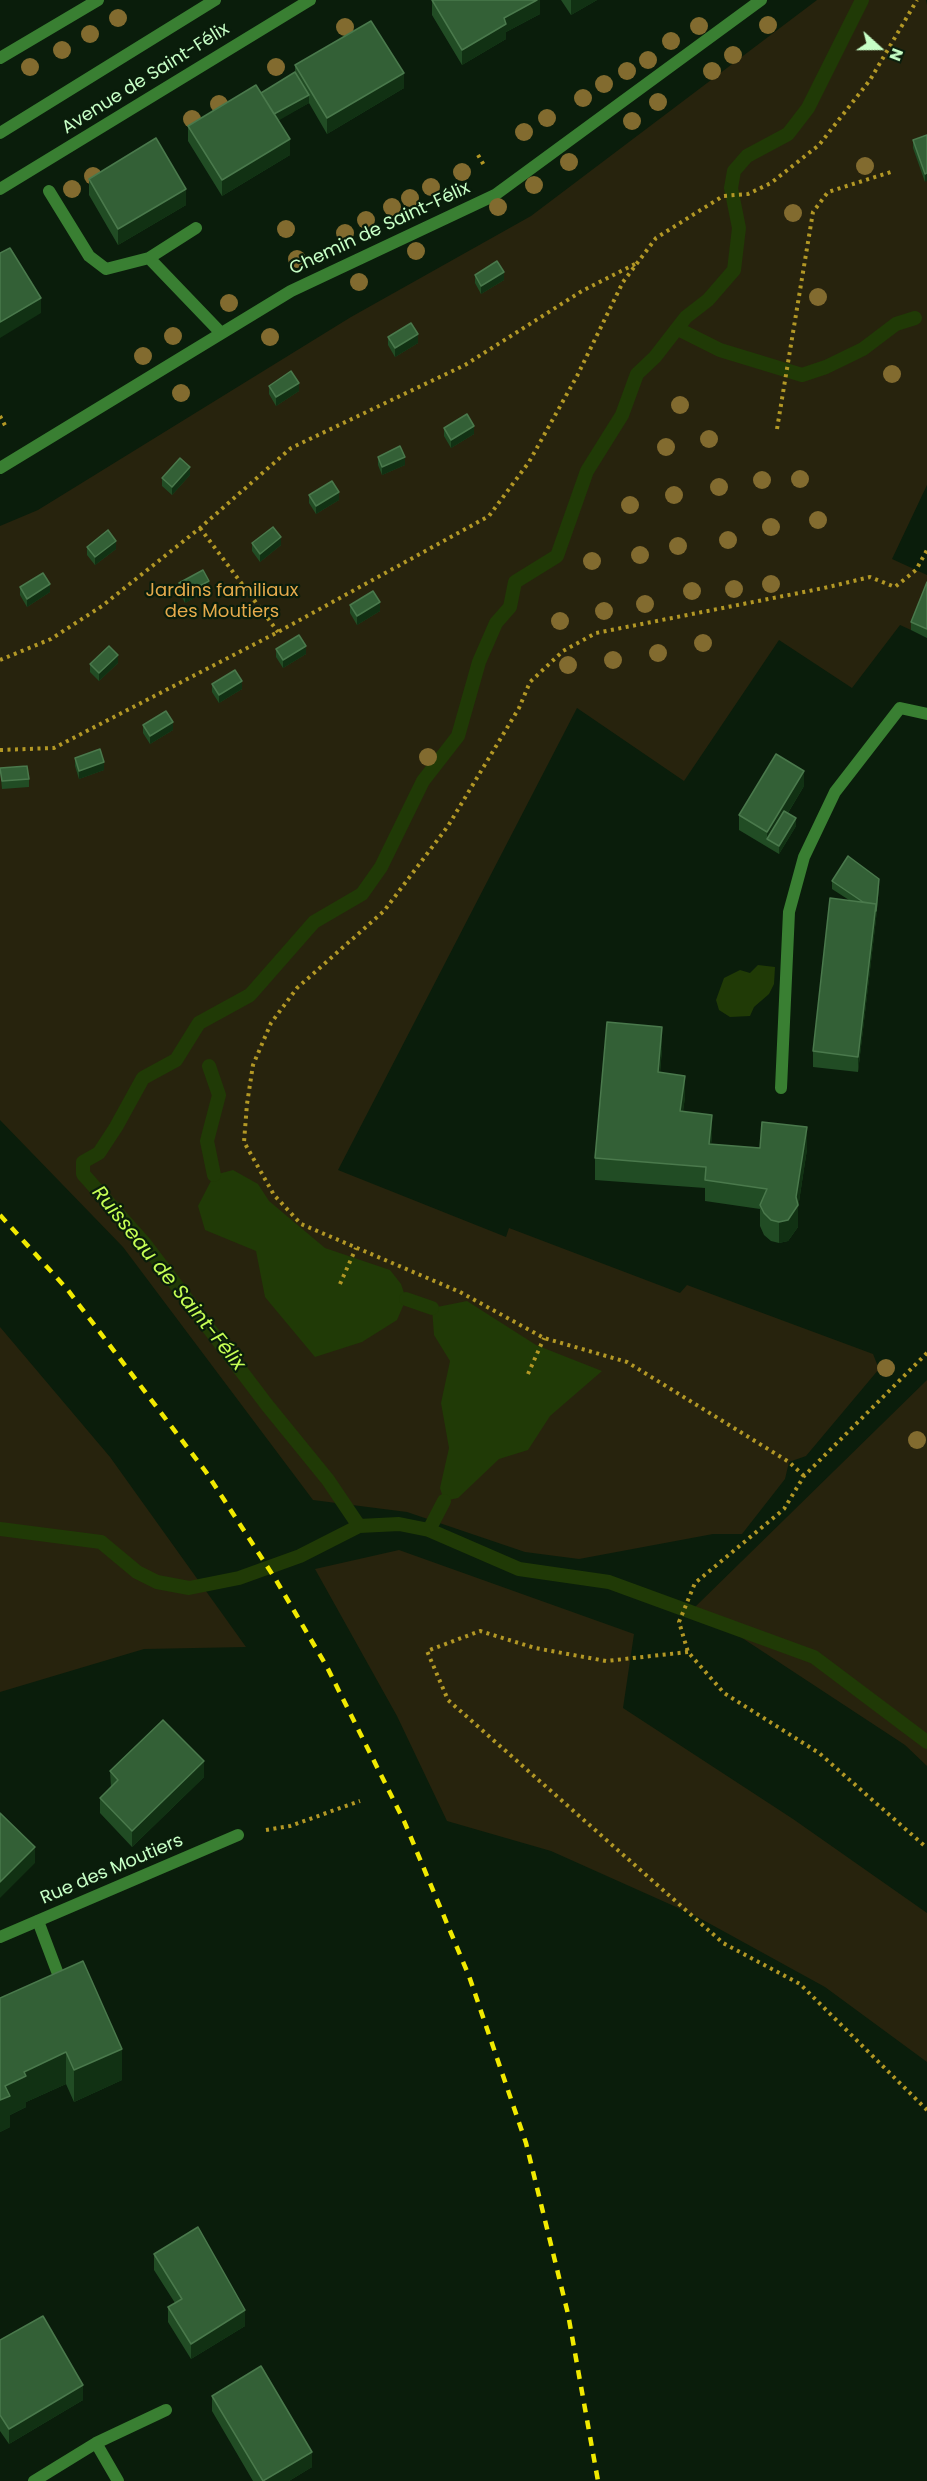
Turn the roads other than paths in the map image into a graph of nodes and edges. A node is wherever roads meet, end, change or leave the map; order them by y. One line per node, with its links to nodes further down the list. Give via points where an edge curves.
1 (98, 0): 5 (street)
2 (215, 0): 6 (street, Avenue de Saint-Félix)
3 (310, 0): 7 (street, Avenue de Saint-Félix)
4 (761, 0): 11 (street, Chemin de Saint-Félix, via 495,195 291,291)
5 (0, 58)
6 (0, 133)
7 (0, 189)
8 (49, 191): 10 (street, via 89,256 106,269)
9 (196, 228): 10 (street)
10 (148, 258): 11 (street)
11 (221, 333): 12 (street, Chemin de Saint-Félix)
12 (0, 468)
13 (927, 714): 14 (street, via 900,708 835,792 804,857 789,912)
14 (781, 1088)
15 (238, 1835): 16 (street, Rue des Moutiers)
16 (38, 1921): 17 (street, Rue des Moutiers); 18 (street, via 61,1982)
17 (0, 1937)
18 (40, 1993)
19 (166, 2410): 20 (street)
20 (96, 2443): 21 (street); 22 (street)
21 (34, 2481)
22 (118, 2481)

